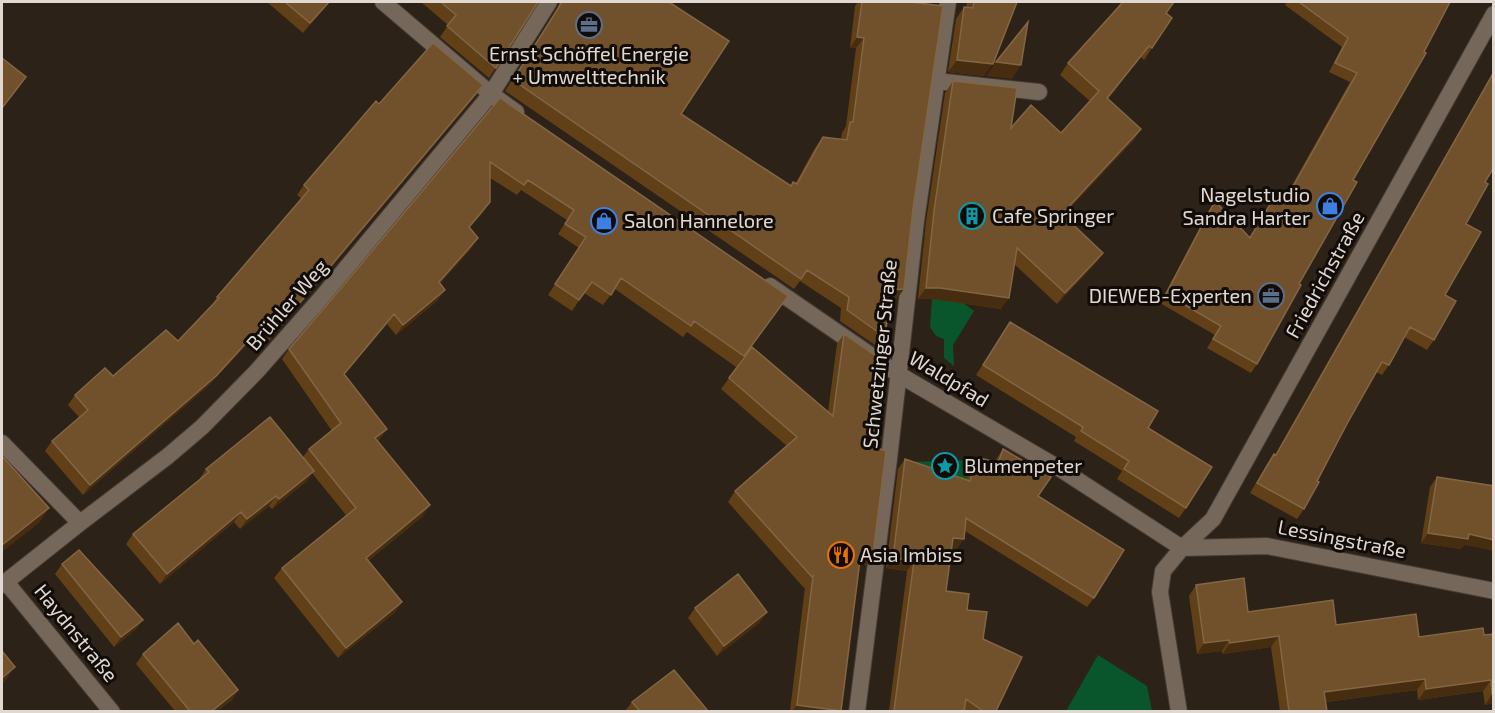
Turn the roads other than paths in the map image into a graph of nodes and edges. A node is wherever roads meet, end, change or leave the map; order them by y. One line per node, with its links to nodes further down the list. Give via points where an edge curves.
1 (383, 2): 7 (street)
2 (549, 2): 7 (street, Brühler Weg)
3 (948, 2): 5 (street, Schwetzinger Straße)
4 (1494, 14): 13 (street, Friedrichstraße, via 1213,519)
5 (936, 81): 6 (street); 10 (street, Schwetzinger Straße)
6 (1039, 92)
7 (491, 94): 8 (street); 12 (street, Brühler Weg, via 246,383 168,456)
8 (531, 121)
9 (757, 277): 10 (street, Waldpfad)
10 (898, 374): 13 (street, Waldpfad, via 1062,470); 17 (street, Schwetzinger Straße)
11 (2, 443): 12 (street)
12 (80, 523): 14 (street, Brühler Weg)
13 (1182, 548): 15 (street, Lessingstraße, via 1267,546); 18 (street, Friedrichstraße, via 1163,571 1160,592)
14 (4, 584): 16 (street, Haydnstraße)
15 (1494, 591)
16 (112, 711)
17 (857, 711)
18 (1179, 711)

